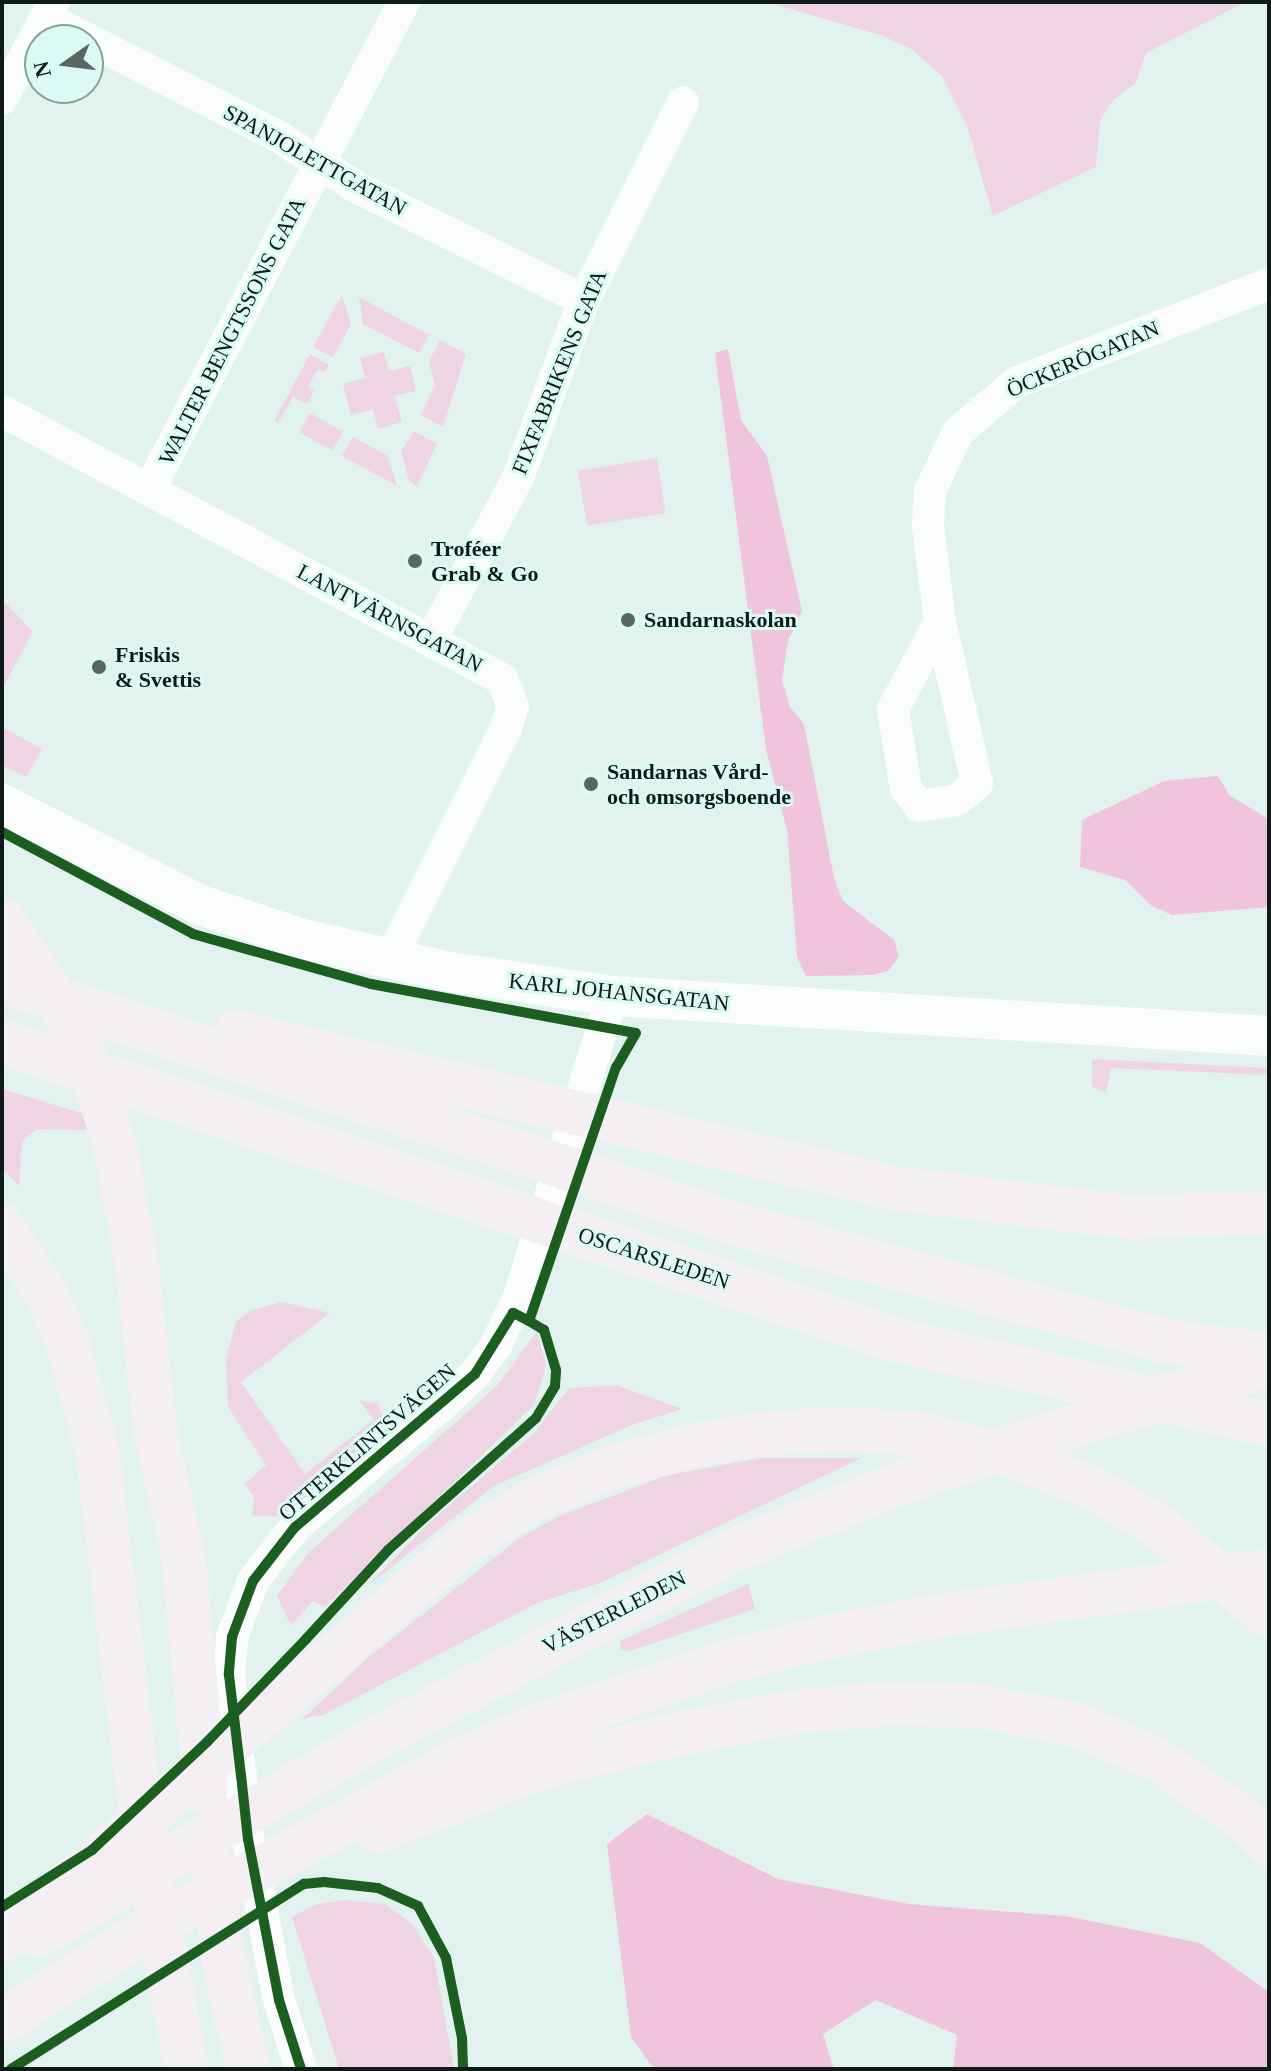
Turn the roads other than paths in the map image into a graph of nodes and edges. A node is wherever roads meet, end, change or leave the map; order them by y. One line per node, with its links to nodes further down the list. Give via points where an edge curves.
1 (404, 2): 5 (street, WALTER BENGTSSONS GATA)
2 (50, 10): 3 (street); 5 (street, SPANJOLETTGATAN)
3 (2, 99)
4 (683, 102): 7 (street, FIXFABRIKENS GATA)
5 (320, 162): 7 (street, SPANJOLETTGATAN, via 356,187); 9 (street, WALTER BENGTSSONS GATA)
6 (1269, 284): 10 (street, ÖCKERÖGATAN, via 1017,382 958,432 930,491 928,526)
7 (584, 300): 11 (street, FIXFABRIKENS GATA, via 518,478)
8 (2, 411): 9 (street, LANTVÄRNSGATAN)
9 (149, 490): 11 (street, LANTVÄRNSGATAN)
10 (940, 622): 10 (street, ÖCKERÖGATAN, via 977,783 957,800 920,806 906,789 893,709)
11 (431, 640): 14 (street, LANTVÄRNSGATAN, via 502,679 513,706)
12 (2, 804): 14 (street, KARL JOHANSGATAN, via 200,905)
13 (8, 925): 33 (highway, via 49,982 86,1057 123,1185 155,1429 184,1561 222,1952)
14 (390, 960): 16 (street, KARL JOHANSGATAN)
15 (2, 981): 17 (highway)
16 (612, 996): 18 (street, KARL JOHANSGATAN); 34 (street, OTTERKLINTSVÄGEN, via 519,1297 475,1374 295,1527 253,1581 232,1637 229,1675 248,1839 279,2000)
17 (144, 1026): 20 (highway, via 249,1033 893,1188 1129,1217); 22 (highway, via 738,1225 1160,1340)
18 (1269, 1036)
19 (2, 1042): 24 (highway, OSCARSLEDEN, via 896,1340)
20 (1269, 1213)
21 (2, 1225): 32 (highway, via 47,1296 67,1341 94,1435 145,1847)
22 (1269, 1355)
23 (1269, 1364): 30 (highway, VÄSTERLEDEN, via 918,1476 739,1548 365,1744)
24 (1269, 1425)
25 (1269, 1571): 27 (highway, via 946,1615 737,1659 529,1729)
26 (1269, 1616): 29 (highway, via 1192,1549 1096,1490 1023,1460 958,1441 843,1429 691,1446 607,1469 533,1500 463,1545)
27 (401, 1806): 28 (highway, via 668,1736 793,1712 882,1704 974,1705 1077,1725 1160,1761 1247,1822); 31 (highway, via 147,1930)
28 (1269, 1845)
29 (2, 1940)
30 (2, 1956)
31 (2, 2022)
32 (186, 2069)
33 (248, 2069)
34 (301, 2069)

